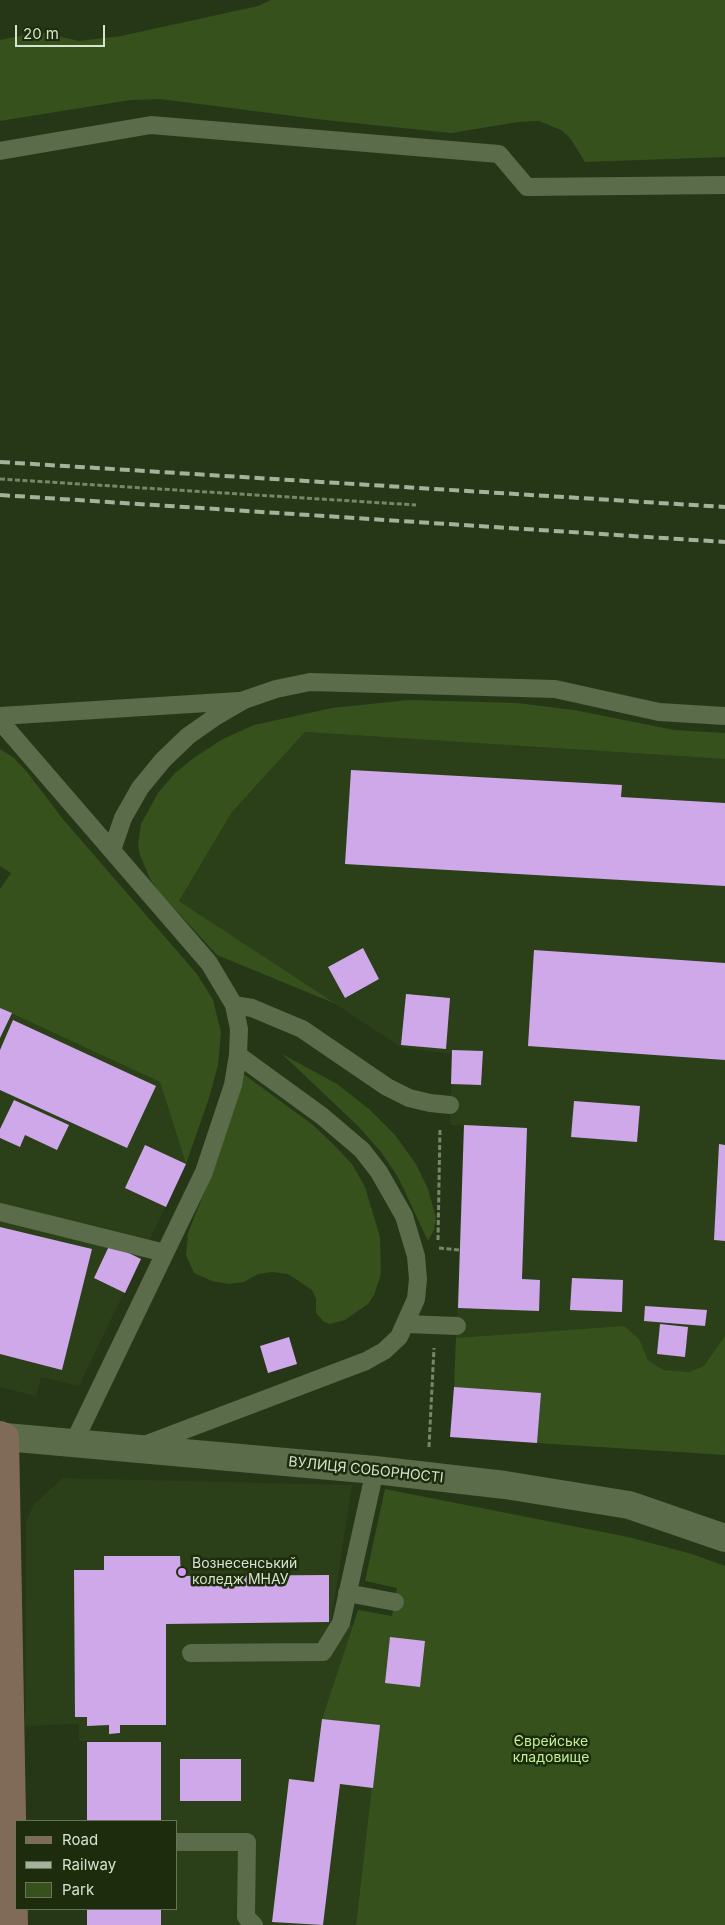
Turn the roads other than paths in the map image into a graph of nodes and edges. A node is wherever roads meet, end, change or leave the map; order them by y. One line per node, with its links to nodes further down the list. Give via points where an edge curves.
1 (0, 151): 2 (lane, via 151,125 499,154 527,187)
2 (725, 185)
3 (244, 700): 4 (lane); 5 (lane, via 310,682 555,689 659,712); 7 (lane, via 215,716 163,760 140,788 123,818)
4 (0, 716)
5 (725, 716)
6 (0, 721): 7 (lane)
7 (112, 850): 8 (lane, via 209,963)
8 (234, 1005): 9 (lane, via 239,1029); 10 (lane, via 260,1011 302,1029 409,1098)
9 (238, 1055): 12 (lane, via 216,1143); 13 (lane, via 322,1116 362,1150 379,1172 404,1216 416,1256 416,1300)
10 (450, 1104)
11 (0, 1212): 12 (lane)
12 (165, 1253): 16 (lane)
13 (406, 1324): 14 (lane); 17 (lane, via 384,1351 366,1361)
14 (457, 1326)
15 (2, 1436): 16 (street, ВУЛИЦЯ СОБОРНОСТІ); 23 (main road)
16 (74, 1442): 17 (street, ВУЛИЦЯ СОБОРНОСТІ)
17 (139, 1447): 18 (street, ВУЛИЦЯ СОБОРНОСТІ)
18 (375, 1470): 19 (street, ВУЛИЦЯ СОБОРНОСТІ, via 505,1485 629,1505); 20 (lane)
19 (725, 1538)
20 (347, 1592): 21 (lane); 22 (lane, via 341,1624 323,1652)
21 (395, 1602)
22 (191, 1653)
23 (14, 1842): 25 (main road)
24 (178, 1842): 26 (lane, via 247,1842 246,1917)
25 (14, 1925)
26 (254, 1925)

